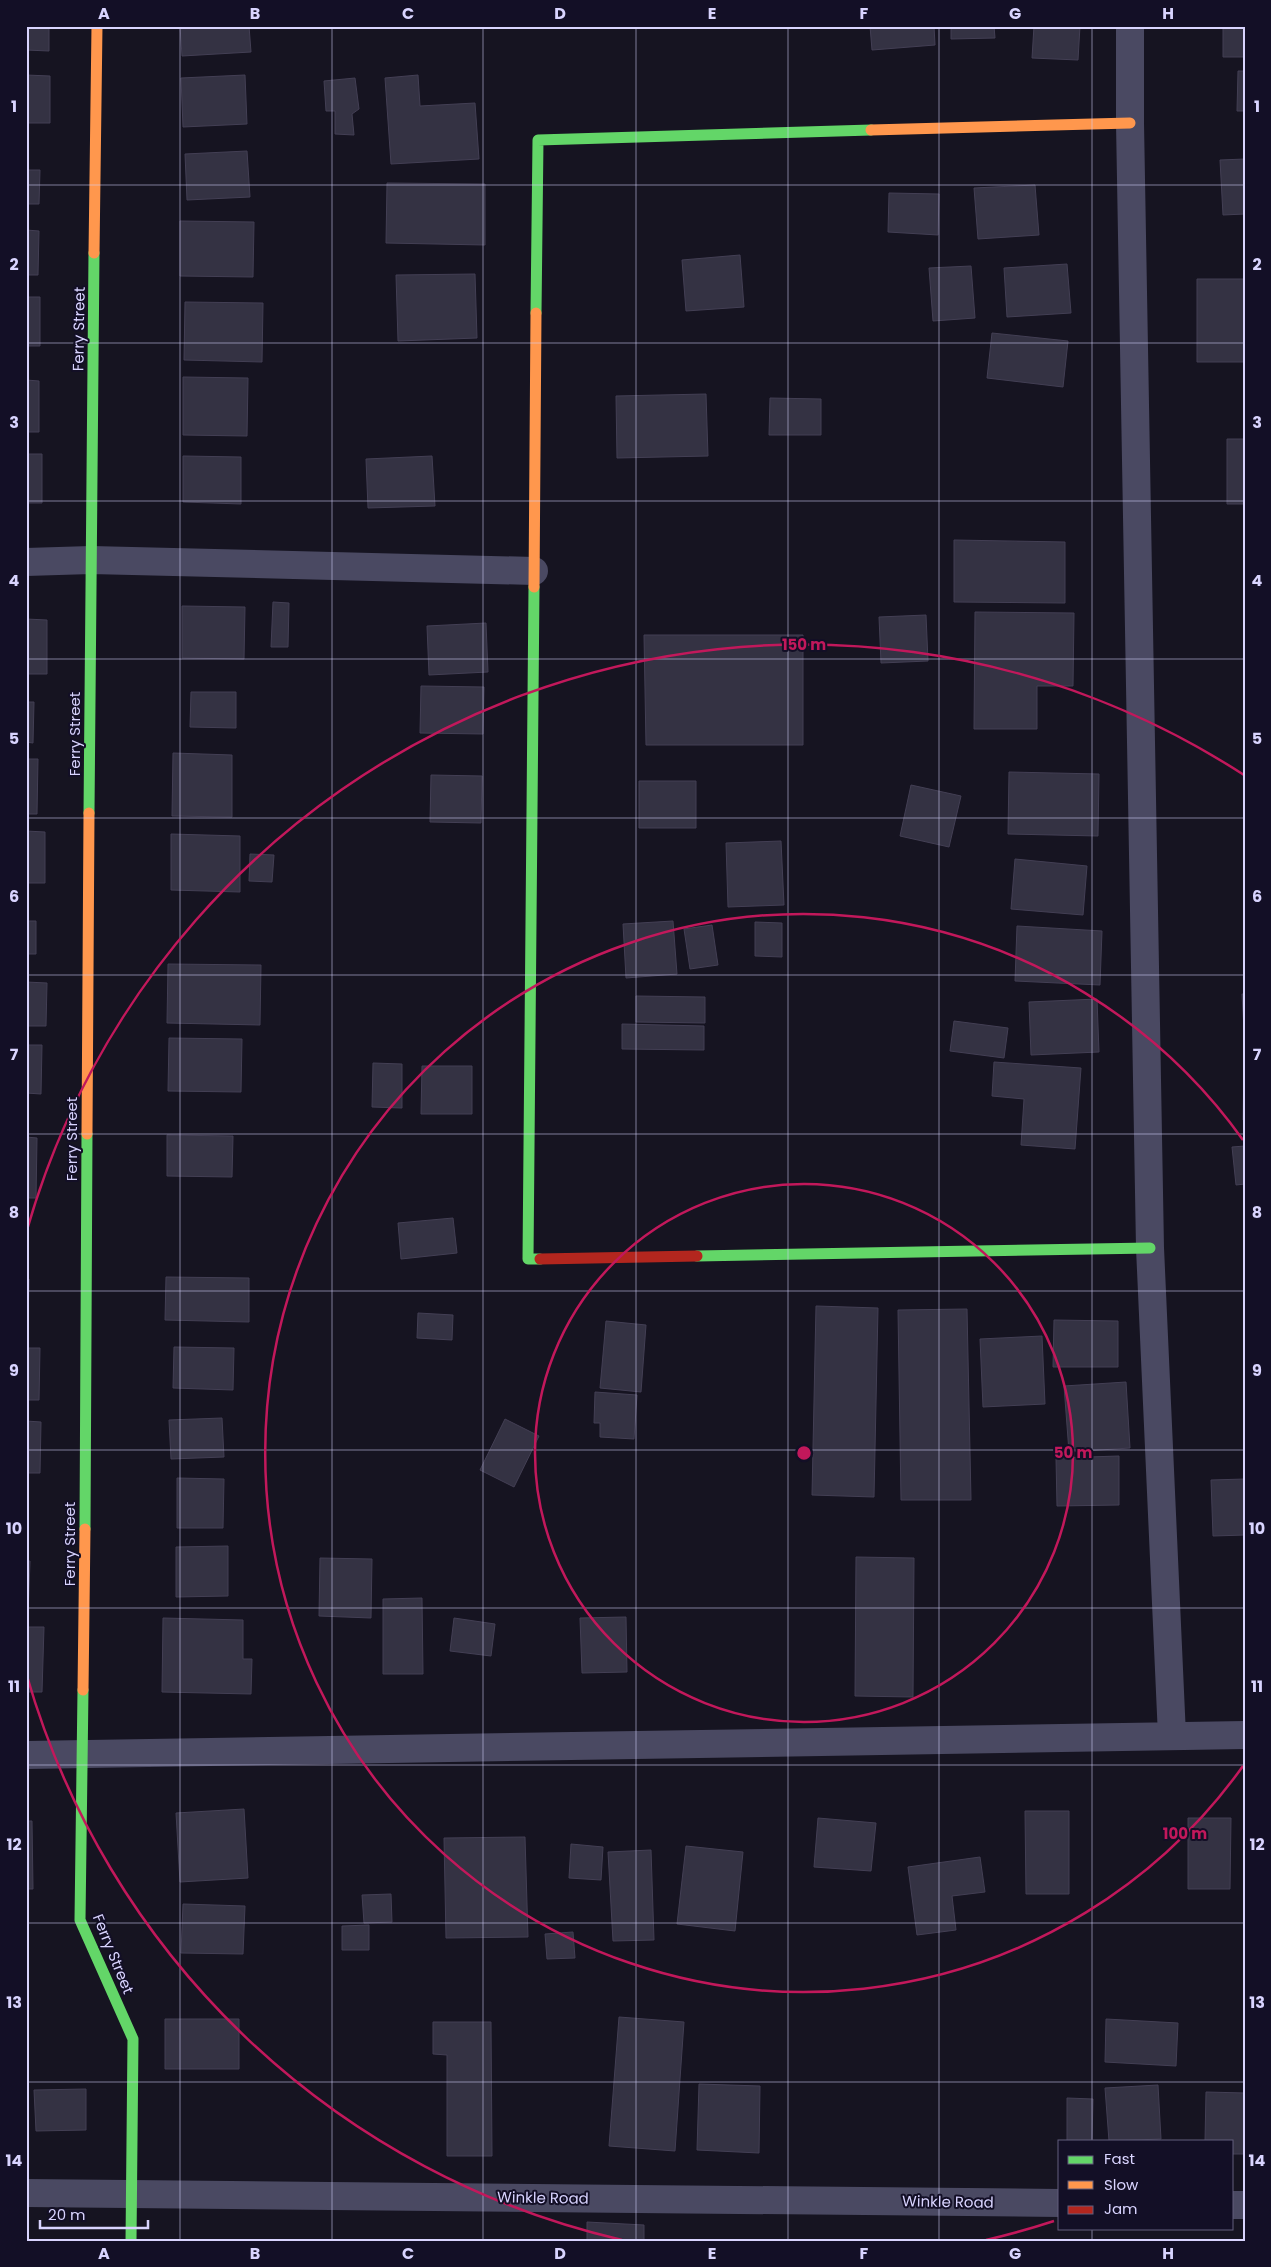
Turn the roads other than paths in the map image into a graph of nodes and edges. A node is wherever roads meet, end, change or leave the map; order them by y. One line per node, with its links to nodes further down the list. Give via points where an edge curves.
1 (98, 26): 4 (street, Ferry Street)
2 (1130, 26): 3 (street)
3 (1130, 123): 6 (street, via 538,140); 7 (street)
4 (91, 560): 5 (street); 6 (street); 10 (street, Ferry Street)
5 (26, 562)
6 (534, 571): 7 (street, via 528,1259)
7 (1150, 1248): 9 (street)
8 (1245, 1735): 9 (street)
9 (1172, 1736): 10 (street)
10 (83, 1754): 11 (street); 13 (street, Ferry Street, via 80,1920 133,2039)
11 (26, 1755)
12 (26, 2193): 13 (street, Winkle Road)
13 (132, 2193): 14 (street, Winkle Road); 15 (street, Ferry Street)
14 (1058, 2203)
15 (131, 2241)

